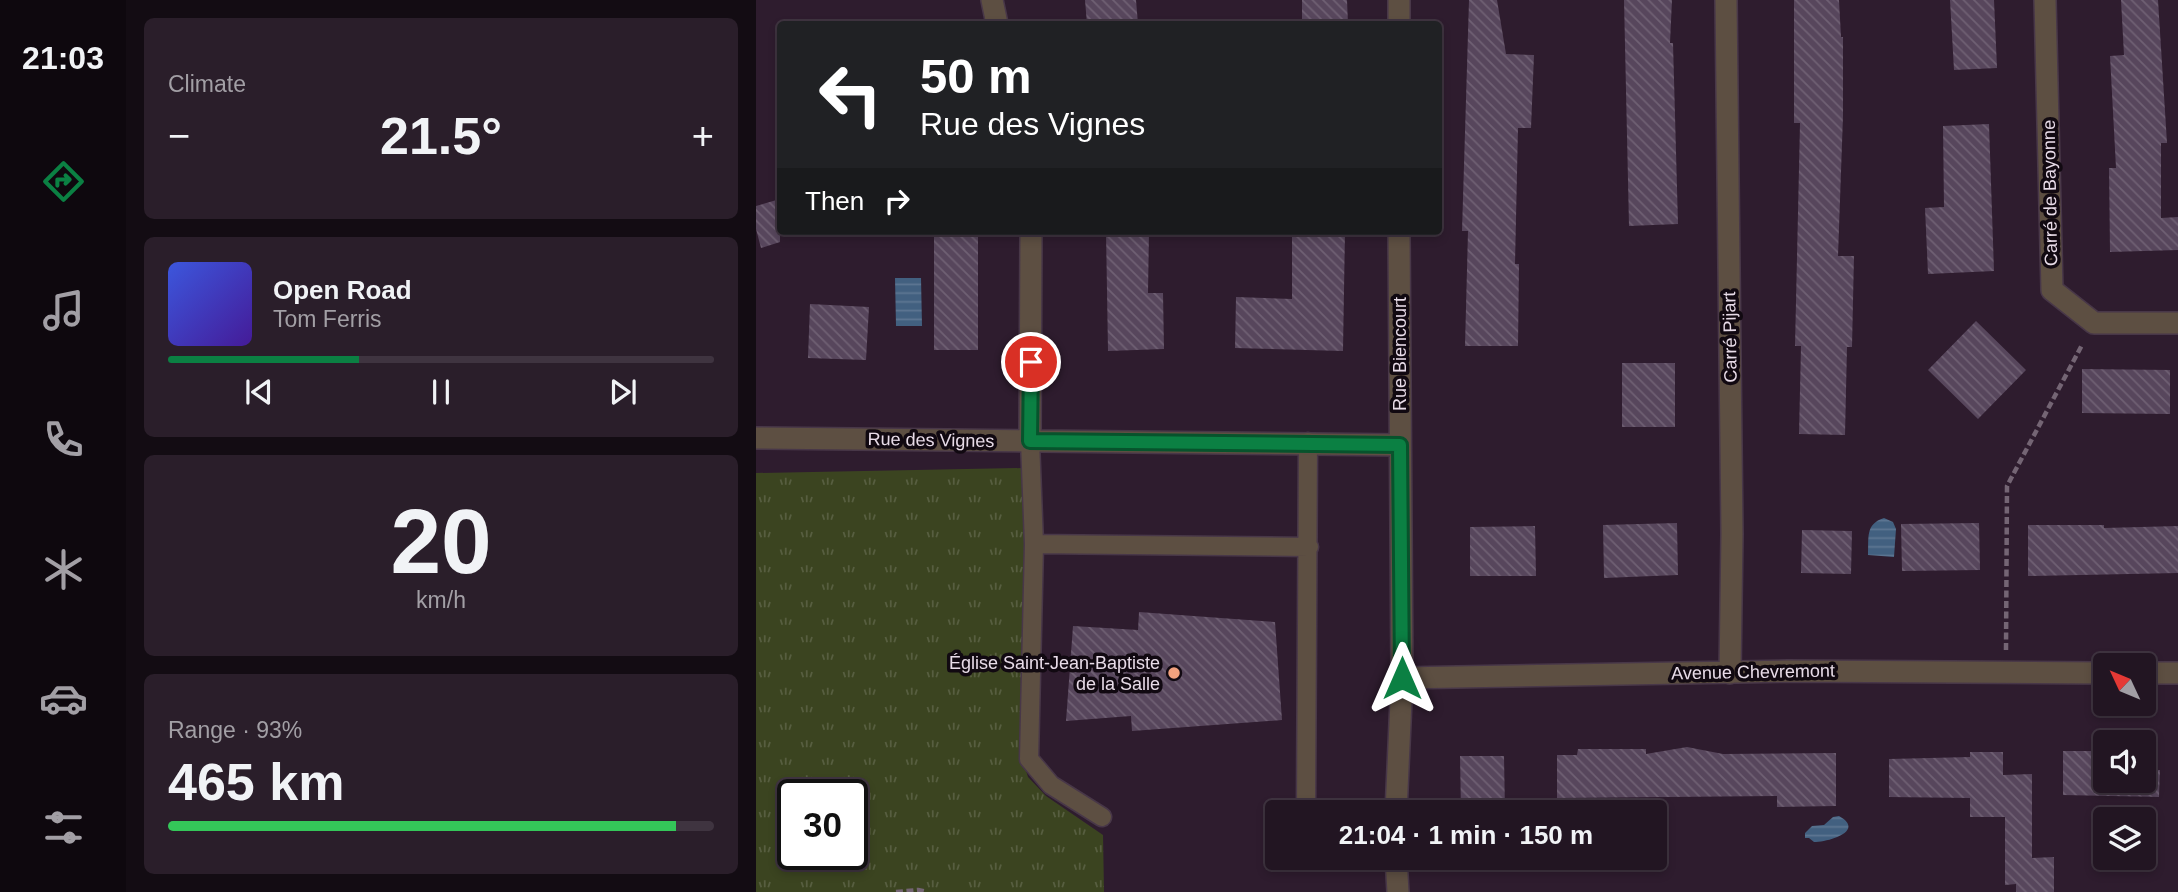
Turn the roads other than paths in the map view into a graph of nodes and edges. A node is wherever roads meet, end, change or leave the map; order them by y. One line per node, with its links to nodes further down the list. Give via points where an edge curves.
1 (992, 0): 5 (street)
2 (1399, 0): 6 (street)
3 (1726, 0): 16 (street, Carré Pijart)
4 (2045, 0): 9 (street, Carré de Bayonne, via 2052,290 2094,323)
5 (996, 21)
6 (1399, 21)
7 (1031, 235): 11 (street)
8 (1399, 235): 13 (street, Rue Biencourt)
9 (2178, 323)
10 (756, 438): 11 (street, Rue des Vignes)
11 (1030, 441): 12 (street, Rue des Vignes); 14 (lane)
12 (1308, 443): 13 (street, Rue des Vignes); 15 (lane)
13 (1400, 445): 20 (street, Rue Biencourt)
14 (1034, 544): 15 (lane); 23 (lane, via 1029,760 1051,785)
15 (1309, 547): 21 (lane)
16 (1730, 673): 17 (street, Avenue Chevremont); 20 (street, Avenue Chevremont)
17 (2093, 673)
18 (2156, 673): 19 (street)
19 (2178, 673)
20 (1402, 678): 22 (street, Rue Biencourt)
21 (1306, 800)
22 (1397, 800)
23 (1101, 817)
24 (1397, 870): 25 (street)
25 (1398, 892)

